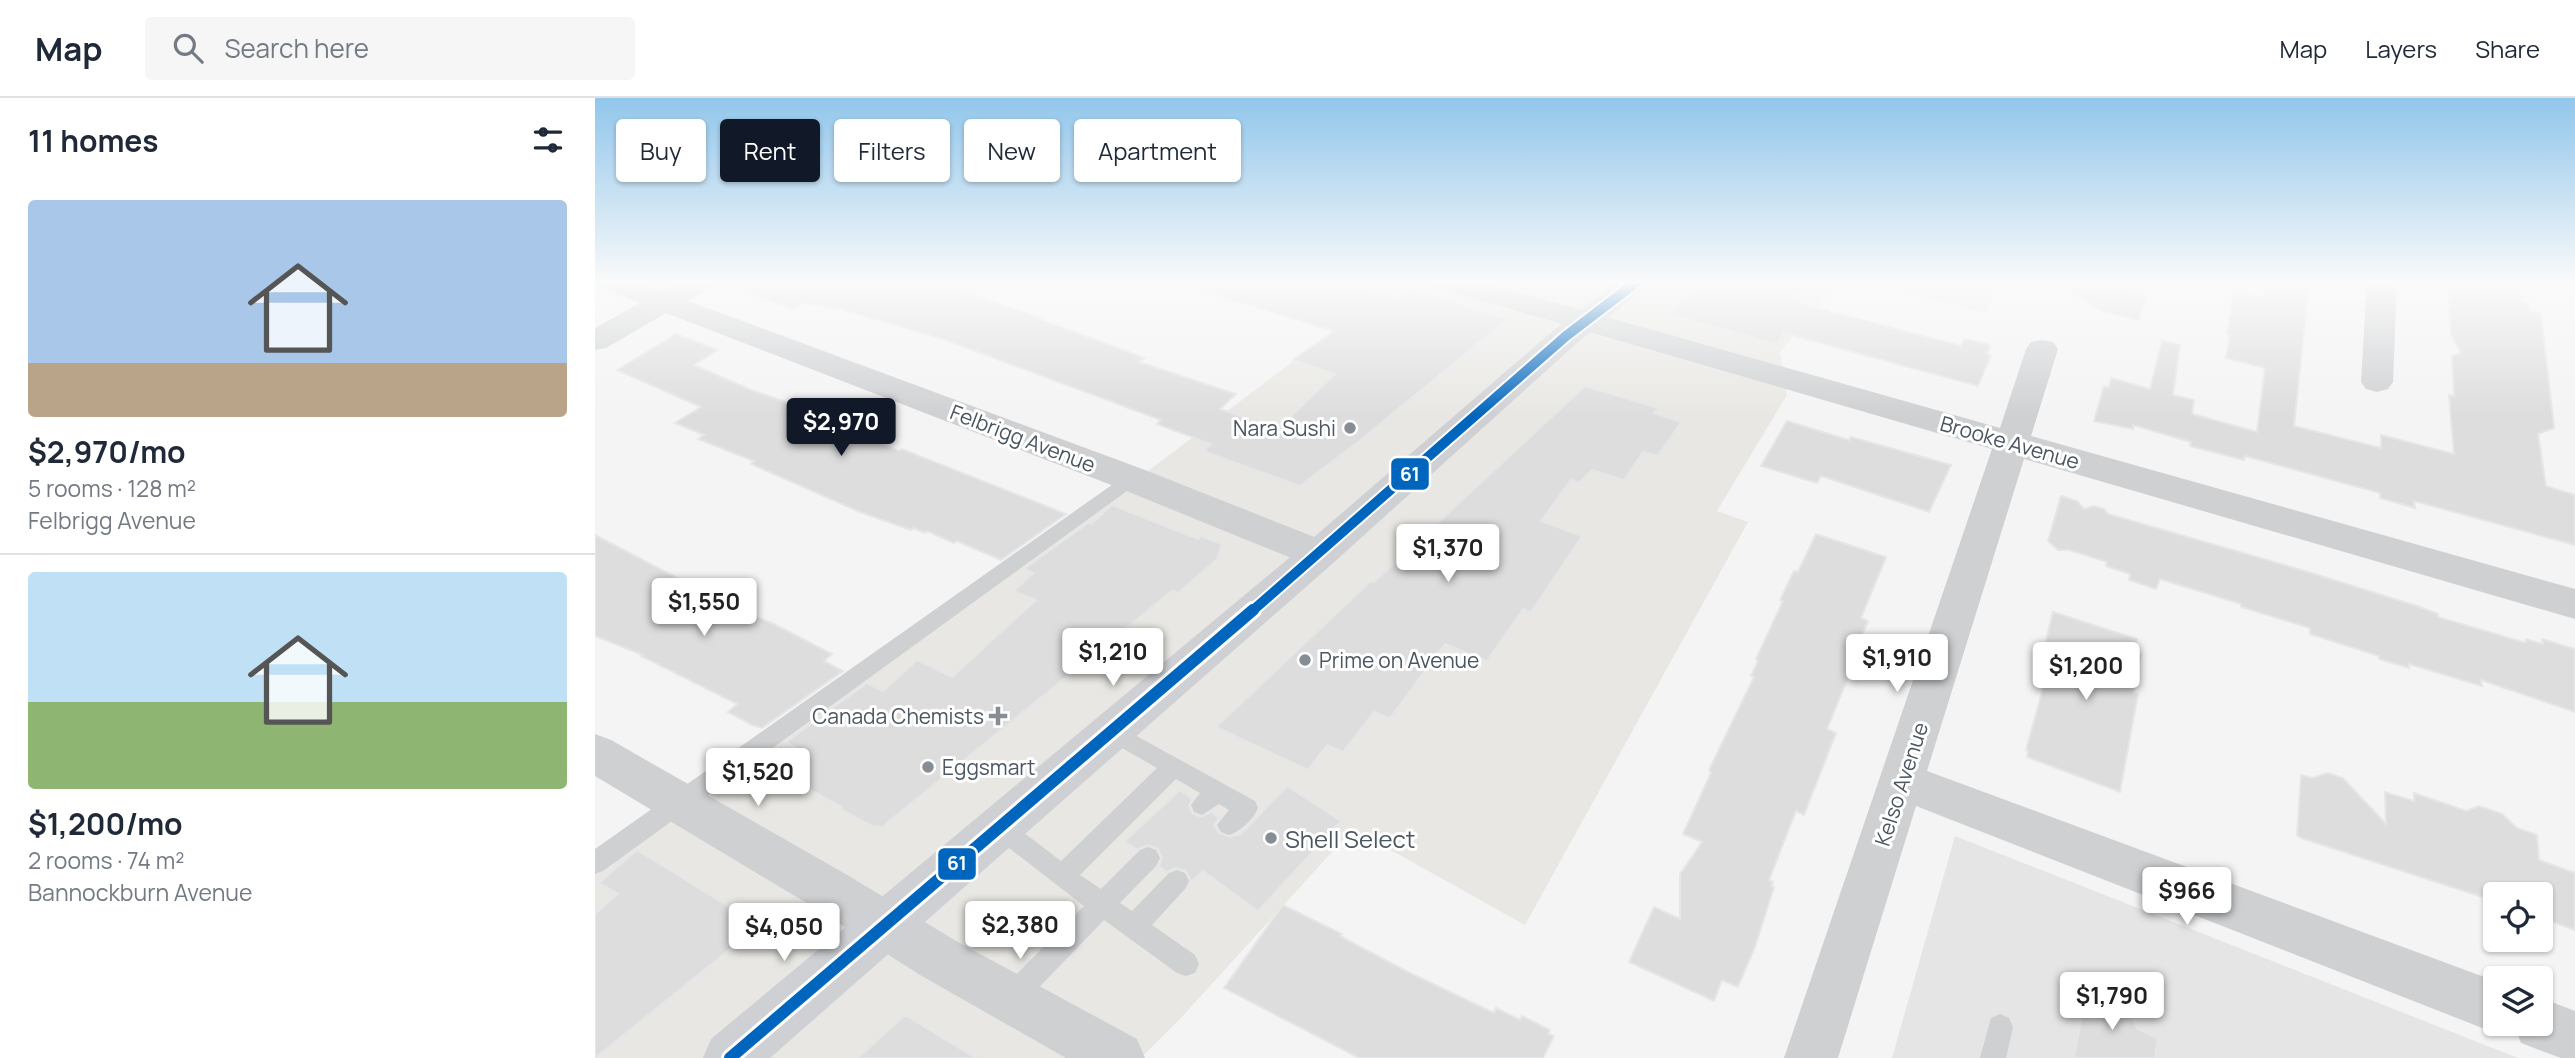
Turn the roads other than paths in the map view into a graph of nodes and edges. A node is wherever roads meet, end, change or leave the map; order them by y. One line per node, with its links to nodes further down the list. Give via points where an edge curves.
1 (622, 326): 6 (street)
2 (726, 326): 10 (street, Felbrigg Avenue)
3 (1579, 326): 11 (main road)
4 (1601, 326): 9 (street, Brooke Avenue)
5 (2380, 326): 8 (street)
6 (595, 341)
7 (2042, 349): 9 (street, Kelso Avenue)
8 (2377, 382)
9 (2011, 443): 12 (street, Brooke Avenue); 16 (street, Kelso Avenue)
10 (1132, 479): 11 (street, Felbrigg Avenue); 17 (lane)
11 (1319, 554): 13 (main road)
12 (2575, 604)
13 (1111, 731): 15 (lane); 19 (main road)
14 (595, 753): 17 (street)
15 (1174, 766): 18 (lane, via 1210,798 1247,808); 22 (lane)
16 (1902, 781): 29 (street); 35 (street, Kelso Avenue)
17 (680, 801): 21 (lane); 25 (street)
18 (1229, 825)
19 (999, 827): 22 (lane); 25 (main road)
20 (1148, 858): 24 (lane)
21 (595, 863)
22 (1062, 876): 24 (lane)
23 (1177, 881): 26 (lane)
24 (1101, 904): 26 (lane); 28 (lane)
25 (886, 924): 28 (street); 33 (main road)
26 (1134, 927): 27 (lane)
27 (1186, 964)
28 (1011, 998): 34 (street)
29 (2483, 1002)
30 (2000, 1027): 36 (lane)
31 (2553, 1029): 32 (street)
32 (2575, 1037)
33 (730, 1058)
34 (1118, 1058)
35 (1811, 1058)
36 (1993, 1058)

